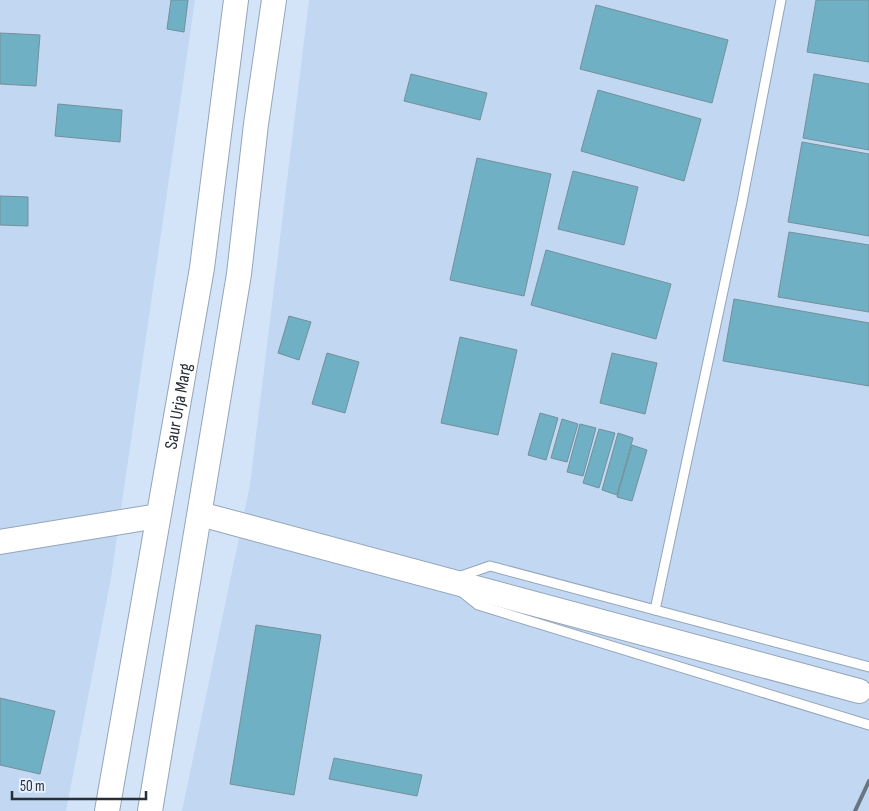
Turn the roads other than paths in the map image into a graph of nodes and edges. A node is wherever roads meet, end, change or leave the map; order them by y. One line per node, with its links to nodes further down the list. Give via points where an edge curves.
1 (236, 0): 5 (street, Saur Urja Marg, via 202,268)
2 (274, 0): 4 (street, via 239,274)
3 (781, 0): 8 (lane, via 740,212)
4 (200, 514): 7 (street); 13 (street)
5 (158, 516): 6 (street); 12 (street, Saur Urja Marg)
6 (0, 542)
7 (448, 580): 8 (lane, via 490,566); 10 (street); 11 (lane, via 478,605)
8 (655, 610): 9 (lane)
9 (869, 667)
10 (859, 691)
11 (869, 725)
12 (107, 811)
13 (150, 811)

